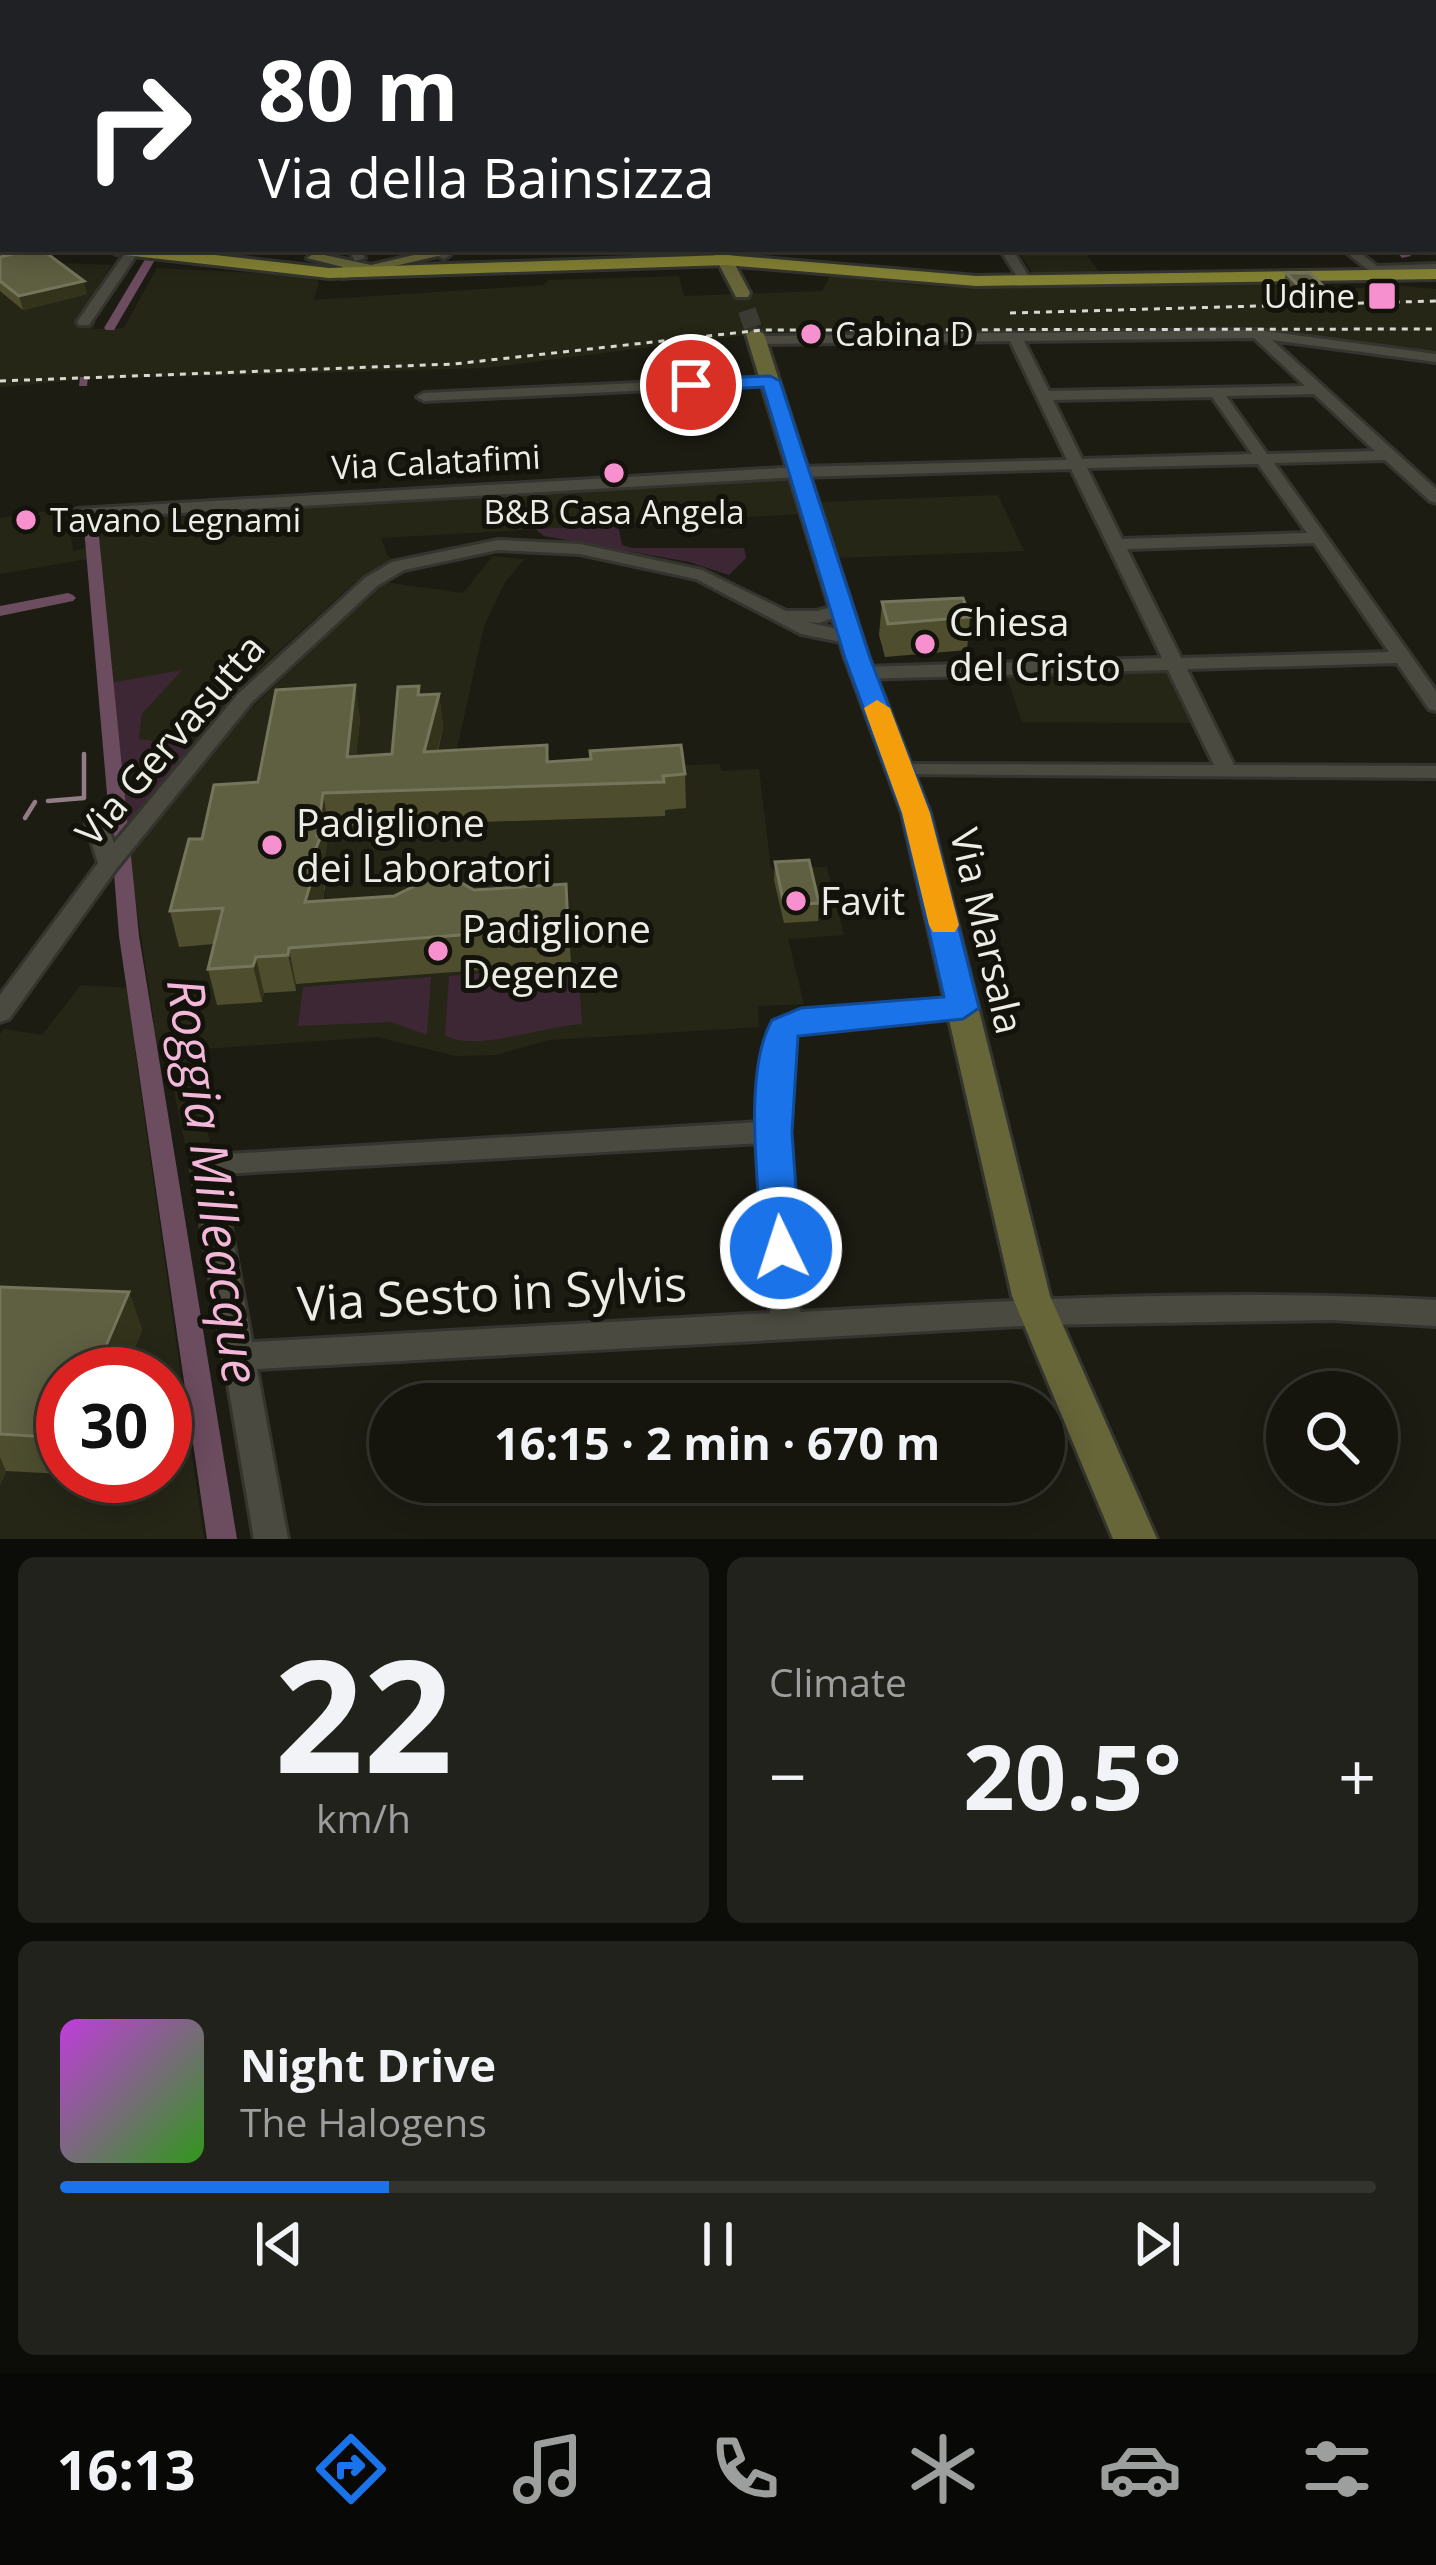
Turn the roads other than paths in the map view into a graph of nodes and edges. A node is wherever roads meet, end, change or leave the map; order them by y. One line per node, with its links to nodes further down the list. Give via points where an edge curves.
1 (124, 252): 15 (street)
2 (144, 252): 12 (main road)
3 (271, 252): 9 (main road)
4 (1008, 252): 14 (street)
5 (1352, 252): 13 (street)
6 (356, 254): 9 (main road)
7 (722, 255): 8 (main road); 10 (main road); 10 (street, via 744,299 739,269)
8 (443, 256): 12 (main road); 12 (street)
9 (315, 258): 12 (street, via 363,266)
10 (759, 263): 14 (main road)
11 (1430, 271): 13 (main road)
12 (344, 273)
13 (1378, 273): 14 (main road)
14 (1025, 280)
15 (84, 322)
16 (1257, 334): 17 (street); 19 (street); 21 (street)
17 (1014, 335): 18 (street); 23 (street)
18 (756, 337): 20 (street, Via Marsala)
19 (1433, 361)
20 (770, 381): 24 (street); 28 (street, Via Marsala)
21 (1317, 390): 22 (street); 25 (street)
22 (1216, 392): 23 (street); 26 (street)
23 (1042, 396): 27 (street)
24 (424, 397)
25 (1390, 455): 26 (street, Via Calatafimi); 29 (street)
26 (1263, 459): 27 (street, Via Calatafimi); 31 (street)
27 (1077, 464): 28 (street, Via Calatafimi); 32 (street)
28 (800, 472): 30 (street, Via Calatafimi); 33 (street, Via Marsala)
29 (1436, 498)
30 (77, 514)
31 (1320, 538): 32 (street); 36 (street)
32 (1118, 544): 37 (street)
33 (842, 609): 34 (street); 35 (street, Via Marsala)
34 (778, 615): 35 (street, Via Gervasutta, via 821,635); 44 (street, Via Gervasutta, via 702,575 580,549 498,545 410,561 371,582 261,682)
35 (851, 638): 38 (street, Via Marsala)
36 (1402, 657): 37 (street); 39 (street)
37 (1177, 663): 38 (street); 41 (street)
38 (862, 673): 40 (street, Via Marsala)
39 (1436, 704)
40 (901, 770): 41 (street); 45 (street, Via Marsala)
41 (1227, 771): 42 (street)
42 (1436, 772)
43 (97, 824): 44 (street)
44 (118, 853): 46 (street, Via Gervasutta)
45 (963, 1008): 47 (street, via 788,1025 778,1044); 48 (street, Via Marsala)
46 (0, 1013)
47 (774, 1132): 50 (street); 51 (street, via 205,1164)
48 (1037, 1312): 49 (street, Via Sesto in Sylvis); 50 (street, Via Sesto in Sylvis); 53 (street, Via Marsala)
49 (1436, 1313)
50 (786, 1326): 51 (street, Via Sesto in Sylvis)
51 (240, 1356): 52 (street)
52 (271, 1539)
53 (1135, 1539)

